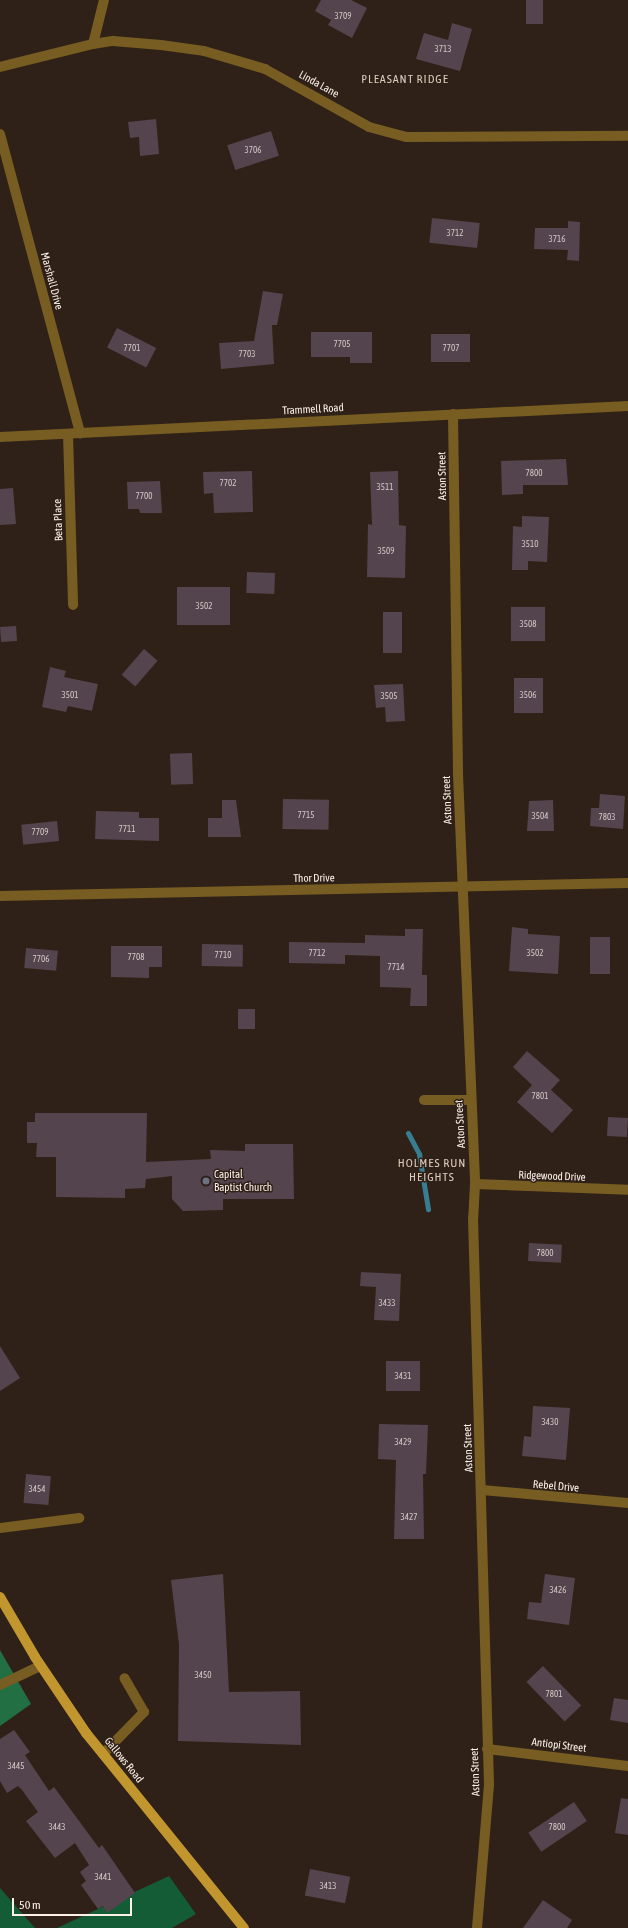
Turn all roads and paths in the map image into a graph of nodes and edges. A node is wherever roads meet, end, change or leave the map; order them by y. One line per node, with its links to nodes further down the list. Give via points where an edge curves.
1 (104, 0): 2 (street)
2 (93, 44): 3 (street, Linda Lane); 5 (street, Linda Lane, via 113,41 161,45 234,59 300,87 369,127 407,137)
3 (0, 67)
4 (0, 134): 8 (street, Marshall Drive)
5 (628, 136)
6 (628, 406): 7 (street, Trammell Road)
7 (453, 414): 8 (street, Trammell Road); 13 (street, Aston Street)
8 (80, 433): 9 (street, Trammell Road)
9 (68, 434): 10 (street, Trammell Road); 11 (street, Beta Place)
10 (0, 437)
11 (73, 605)
12 (628, 883): 13 (street, Thor Drive)
13 (463, 887): 14 (street, Thor Drive); 16 (street, Aston Street)
14 (0, 896)
15 (424, 1100): 16 (street)
16 (471, 1100): 17 (street, Aston Street)
17 (475, 1184): 18 (street, Ridgewood Drive); 19 (street, Aston Street, via 473,1218)
18 (628, 1190)
19 (482, 1490): 20 (street, Rebel Drive); 27 (street, Aston Street)
20 (628, 1503)
21 (79, 1518): 22 (street)
22 (0, 1528)
23 (0, 1597): 24 (main road, Gallows Road)
24 (40, 1666): 26 (street); 28 (main road, Gallows Road)
25 (124, 1678): 28 (street, via 144,1712)
26 (0, 1685)
27 (487, 1748): 29 (street, Antiopi Street); 31 (street, Aston Street, via 488,1819)
28 (103, 1754): 30 (main road, Gallows Road)
29 (628, 1766)
30 (244, 1928)
31 (477, 1928)

